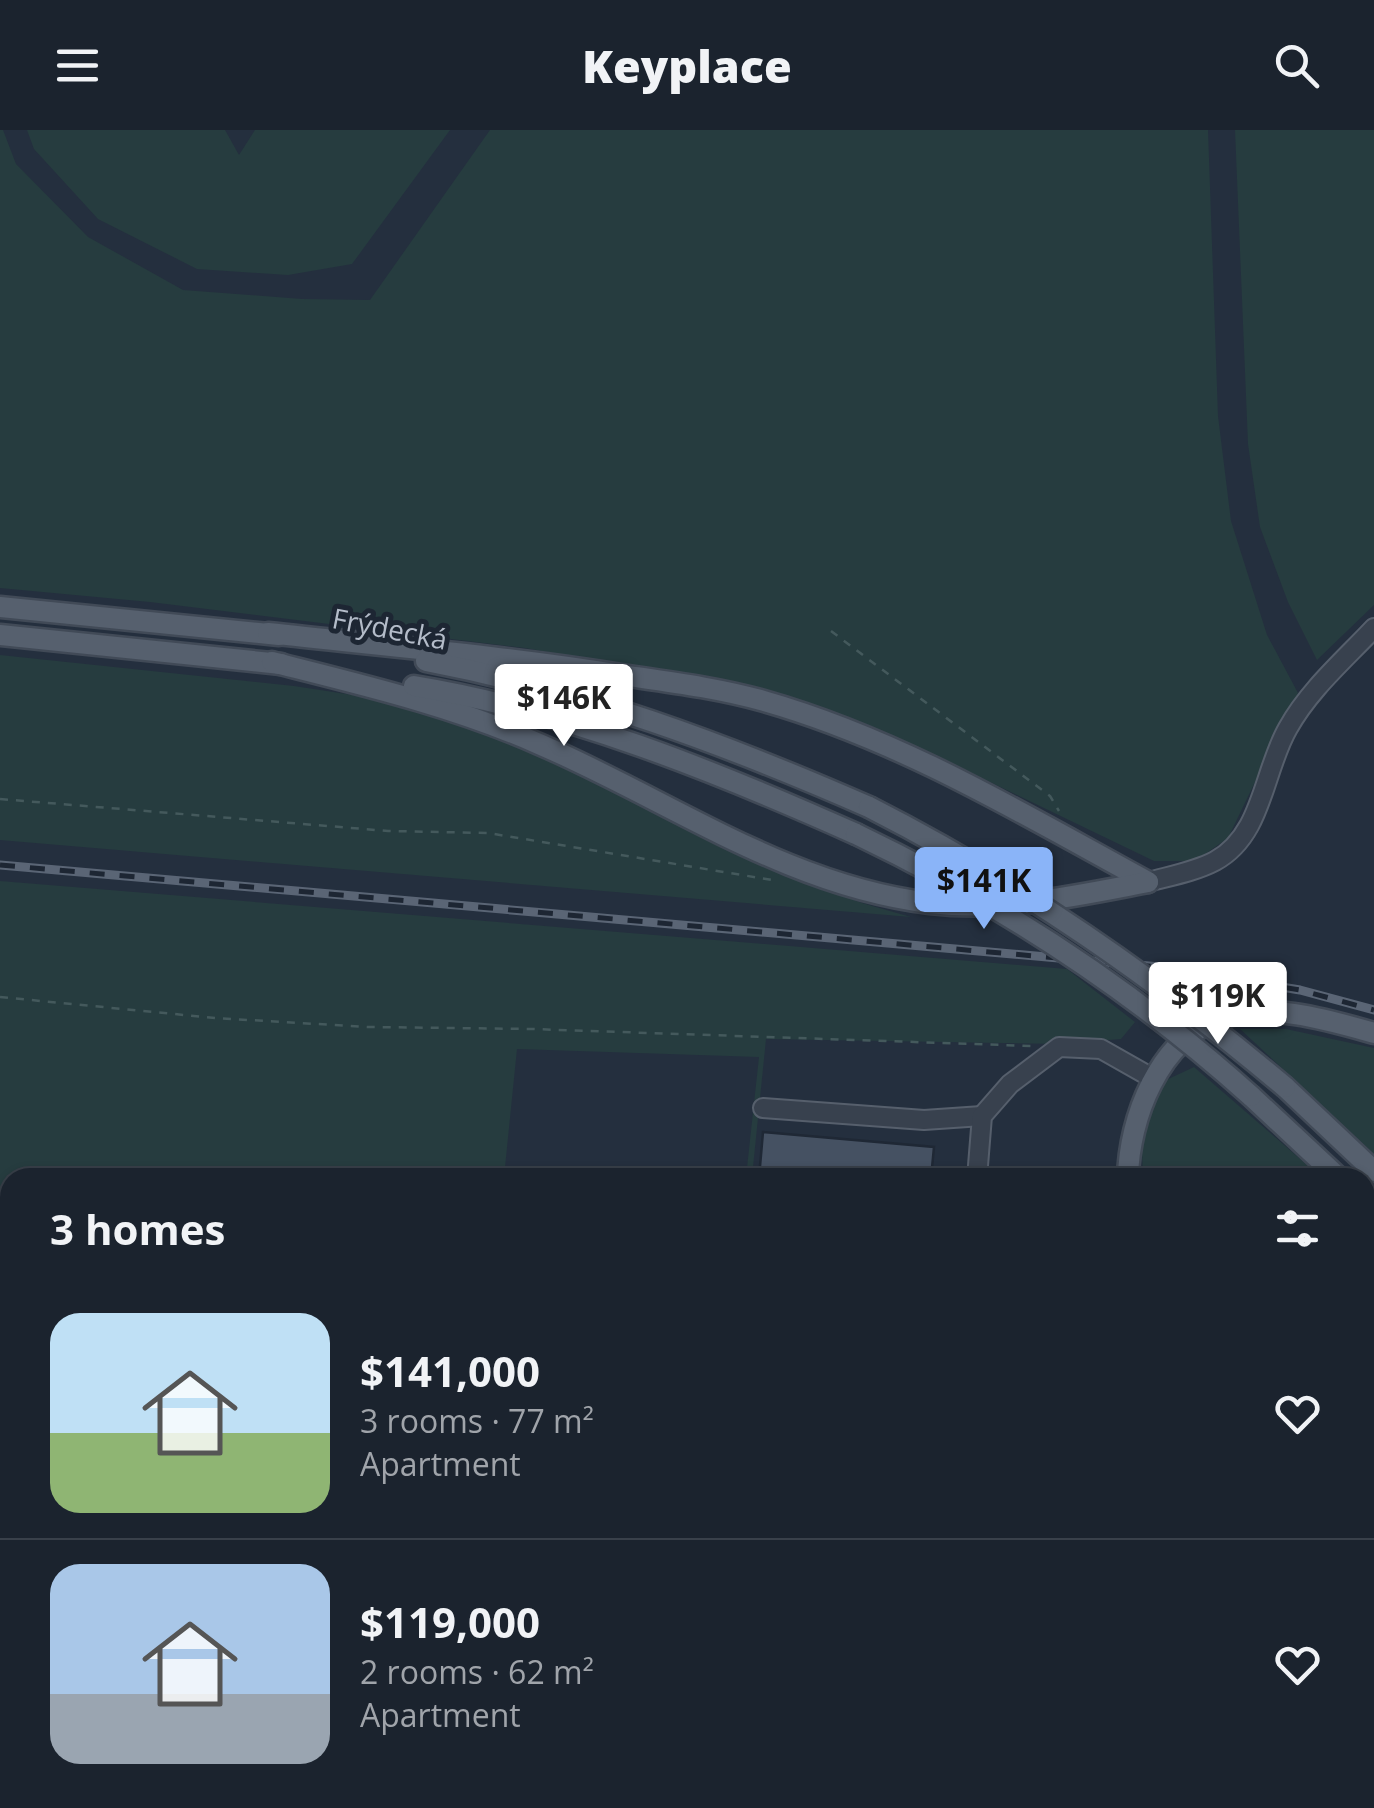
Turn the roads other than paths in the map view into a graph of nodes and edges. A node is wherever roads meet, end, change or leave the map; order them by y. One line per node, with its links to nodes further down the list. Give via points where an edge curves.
1 (0, 607): 3 (main road, Frýdecká)
2 (1374, 628): 6 (street, via 1290,723 1241,840 1206,866)
3 (268, 633): 6 (main road, via 551,663 760,700 938,769); 14 (main road, Frýdecká, bridge, via 564,693 698,735 869,807 1053,910 1163,988 1286,1087)
4 (0, 635): 5 (main road, Frýdecká)
5 (272, 662): 6 (main road, via 462,712 813,877 909,900 974,906); 13 (main road, Frýdecká, bridge, via 512,707 744,785 856,834 1042,934 1168,1026)
6 (1148, 882)
7 (1374, 1033): 8 (main road, via 1286,1015 1230,1016 1190,1036)
8 (1154, 1079): 10 (street, via 1101,1048 1059,1047 1010,1084); 12 (main road, via 1133,1134)
9 (763, 1108): 10 (street, via 924,1120)
10 (982, 1116): 11 (street)
11 (977, 1168)
12 (1129, 1168)
13 (1329, 1168)
14 (1371, 1168)

